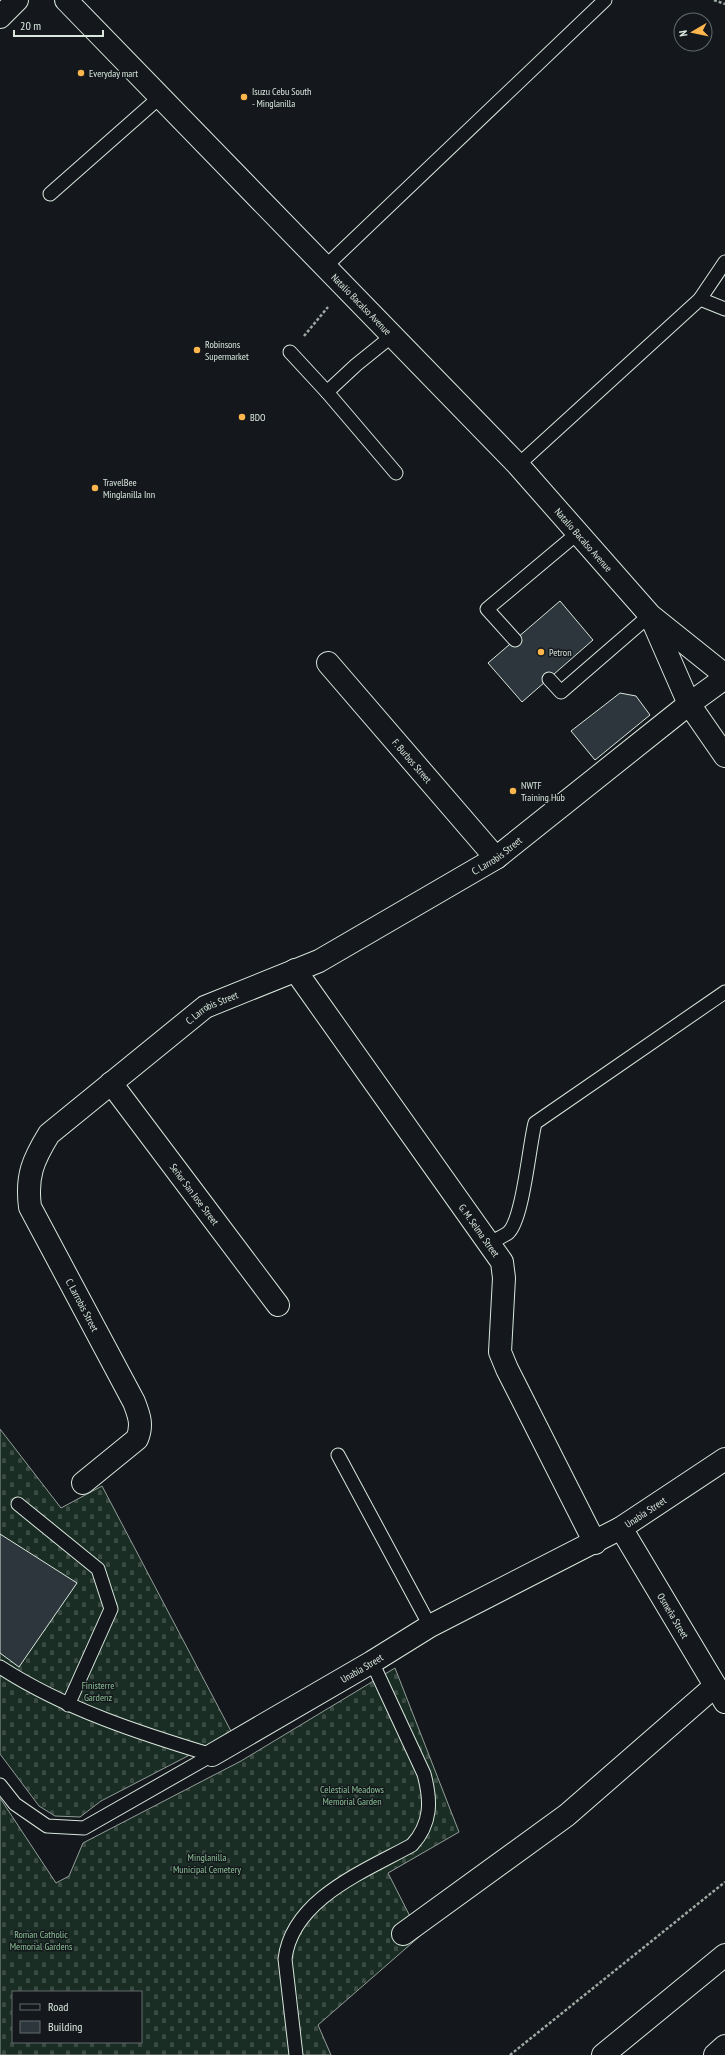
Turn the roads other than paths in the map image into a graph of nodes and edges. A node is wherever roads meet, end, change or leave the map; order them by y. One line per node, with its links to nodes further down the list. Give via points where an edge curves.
1 (17, 0): 4 (main road)
2 (66, 0): 5 (main road, Natalio Bacalso Avenue)
3 (605, 0): 8 (lane)
4 (0, 17)
5 (160, 97): 6 (lane); 8 (main road, Natalio Bacalso Avenue)
6 (50, 194)
7 (725, 262): 9 (lane)
8 (325, 267): 11 (main road, Natalio Bacalso Avenue)
9 (700, 299): 10 (lane); 14 (lane)
10 (725, 309)
11 (392, 336): 13 (lane); 14 (main road, Natalio Bacalso Avenue)
12 (290, 352): 13 (lane)
13 (327, 392): 15 (lane)
14 (518, 465): 16 (main road, Natalio Bacalso Avenue)
15 (396, 473)
16 (579, 532): 17 (main road, Natalio Bacalso Avenue); 18 (lane, via 487,609)
17 (650, 615): 20 (main road, Natalio Bacalso Avenue); 21 (lane, via 561,692); 22 (main road, Natalio Bacalso Avenue)
18 (515, 640)
19 (328, 664): 24 (main road, F. Burbos Street)
20 (725, 677): 22 (main road, C. Larrobis Street)
21 (549, 679)
22 (689, 704): 23 (main road, Natalio Bacalso Avenue); 24 (main road, C. Larrobis Street)
23 (725, 756)
24 (496, 858): 25 (main road, C. Larrobis Street, via 319,961)
25 (295, 970): 27 (main road, C. Larrobis Street, via 205,1007); 28 (main road, G. M. Selma Street)
26 (725, 992): 28 (lane, via 535,1124 517,1217 508,1232)
27 (111, 1083): 29 (main road, Señor San Jose Street); 32 (main road, C. Larrobis Street, via 48,1134 29,1173 30,1207 134,1402 140,1420 137,1439)
28 (489, 1243): 35 (main road, G. M. Selma Street, via 502,1262 504,1278 500,1352)
29 (278, 1305)
30 (338, 1455): 36 (lane)
31 (725, 1459): 34 (main road, Unabia Street)
32 (83, 1483)
33 (18, 1504): 40 (lane, via 98,1569 111,1609)
34 (621, 1528): 35 (main road, Unabia Street); 39 (main road, Osmeña Street)
35 (595, 1543): 36 (main road, Unabia Street)
36 (430, 1626): 37 (main road, Unabia Street)
37 (372, 1662): 41 (main road, Unabia Street); 46 (lane, via 424,1774 430,1806 421,1835 412,1844 327,1892 293,1930 286,1945 285,1959)
38 (0, 1667): 40 (lane)
39 (720, 1694): 43 (main road, via 567,1815)
40 (68, 1705): 41 (lane, via 137,1733)
41 (212, 1755): 42 (lane, Unabia Street, via 84,1828 47,1826 15,1804)
42 (0, 1785)
43 (403, 1934)
44 (725, 1956): 47 (main road)
45 (725, 2046): 48 (main road)
46 (296, 2055)
47 (604, 2055)
48 (715, 2055)

